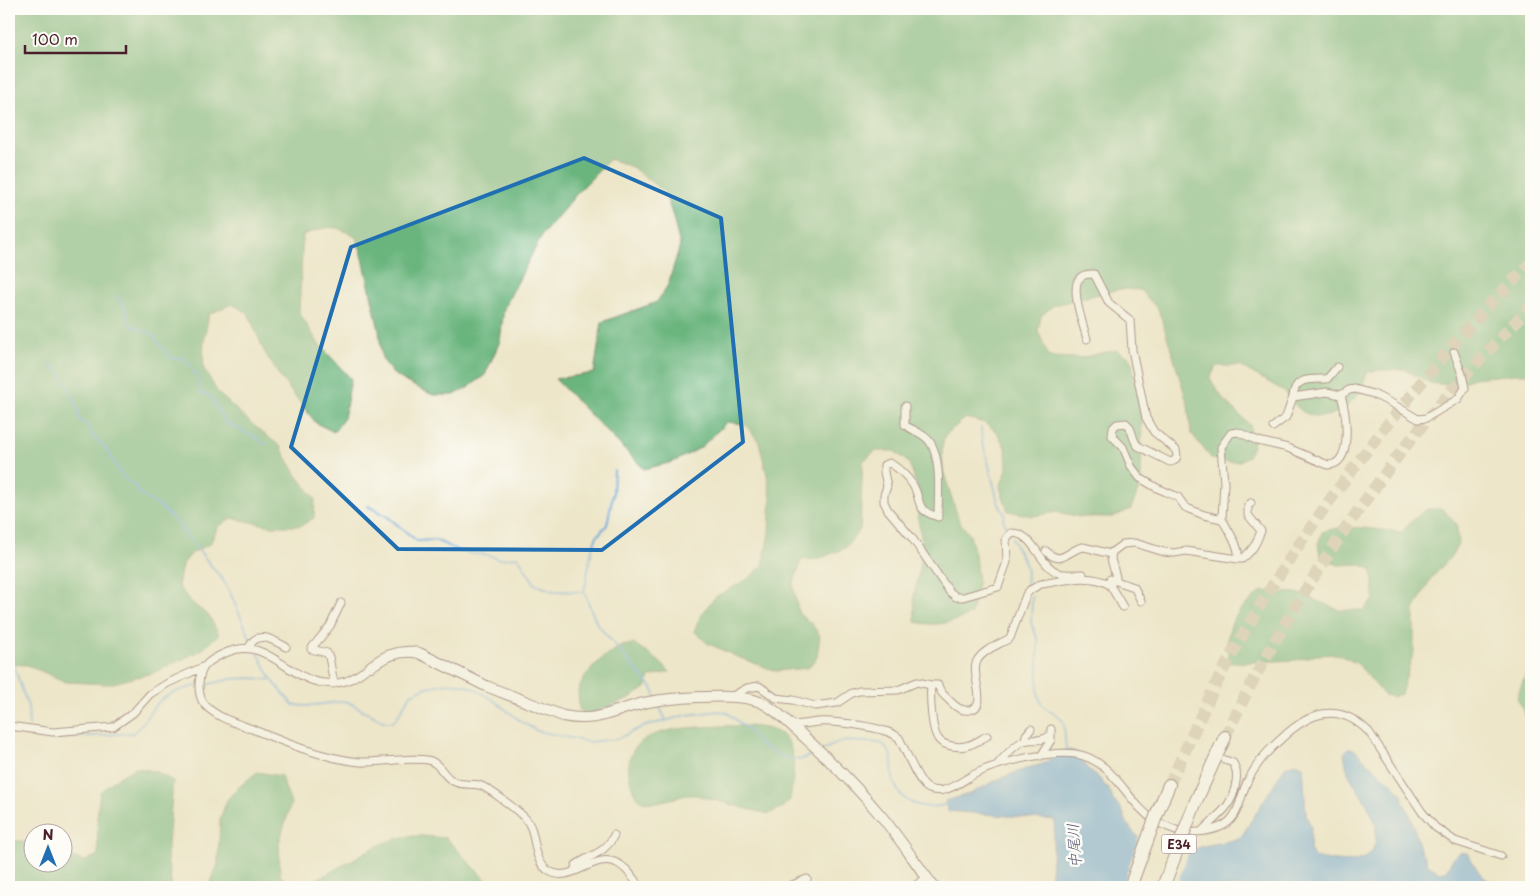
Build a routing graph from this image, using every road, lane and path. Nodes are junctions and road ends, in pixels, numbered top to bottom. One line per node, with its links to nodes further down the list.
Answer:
1 (1087, 339): 9 (street)
2 (1454, 352): 4 (street)
3 (1337, 367): 5 (street)
4 (1341, 396): 5 (street); 9 (street)
5 (1292, 397): 7 (street)
6 (906, 406): 13 (street)
7 (1273, 427)
8 (1251, 503): 12 (street)
9 (1222, 519): 12 (street)
10 (1046, 551): 11 (street)
11 (1111, 554): 12 (street); 13 (street)
12 (1238, 559)
13 (1112, 583): 14 (street); 16 (street); 22 (street)
14 (1141, 602)
15 (340, 603): 21 (street)
16 (1123, 607)
17 (251, 645): 18 (street); 19 (street); 21 (street)
18 (286, 648)
19 (205, 666): 25 (street); 37 (street)
20 (371, 666): 21 (street); 23 (street)
21 (334, 684)
22 (931, 685): 23 (street); 27 (street)
23 (731, 697): 24 (street)
24 (791, 725): 32 (street); 39 (street)
25 (9, 726)
26 (1031, 729): 29 (street)
27 (987, 736)
28 (1225, 737): 44 (highway, E34, bridge)
29 (1025, 740): 30 (street); 32 (street)
30 (1041, 756): 32 (street); 34 (street)
31 (1225, 760): 34 (street)
32 (997, 765)
33 (1169, 785): 43 (highway, E34, bridge)
34 (1202, 831): 36 (street)
35 (614, 835): 37 (street)
36 (1501, 856)
37 (574, 871): 40 (street)
38 (807, 879): 41 (street)
39 (931, 883): 42 (street)
40 (640, 887)
41 (788, 887)
42 (916, 887)
43 (1130, 887)
44 (1163, 887)

